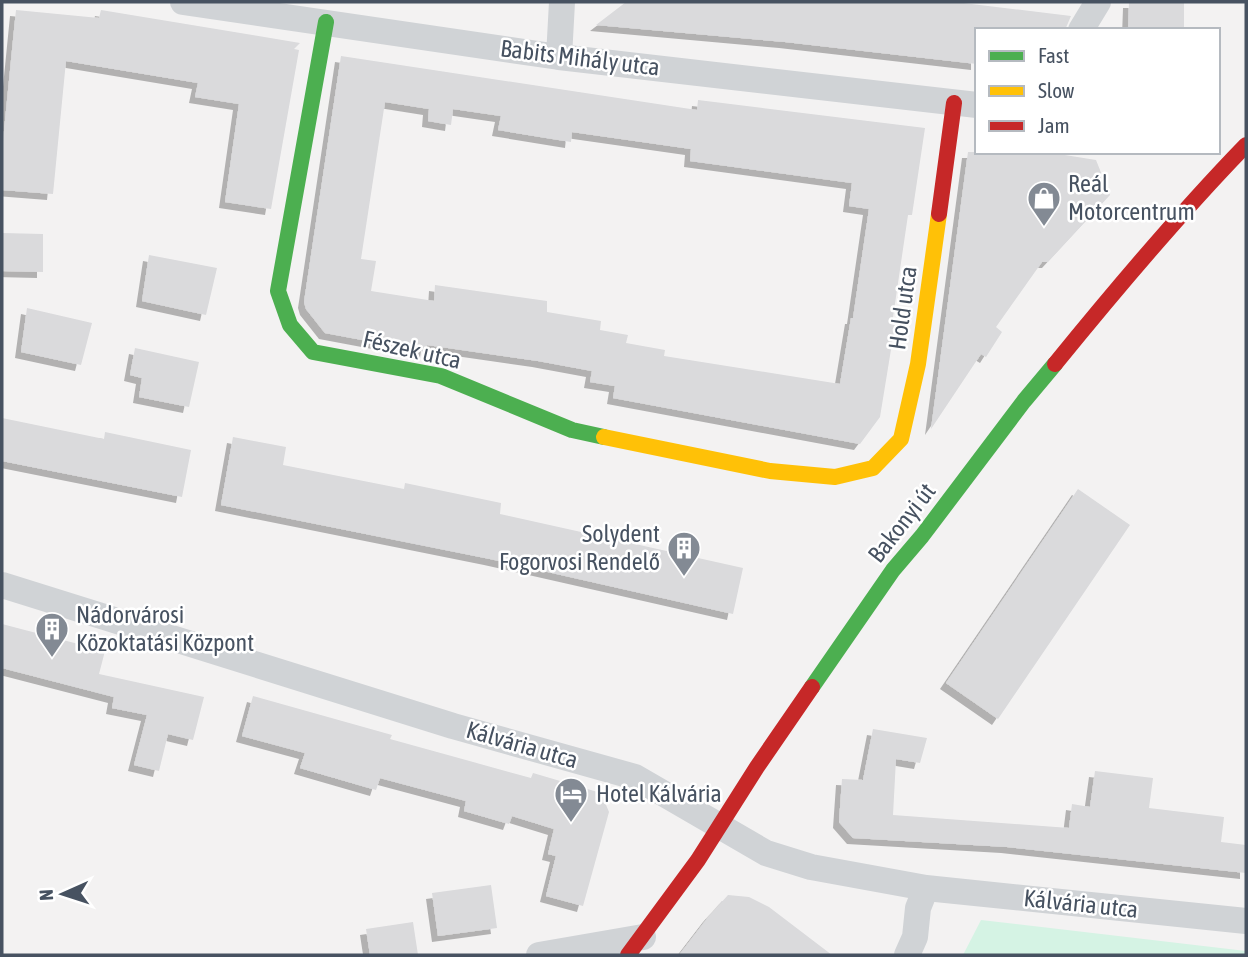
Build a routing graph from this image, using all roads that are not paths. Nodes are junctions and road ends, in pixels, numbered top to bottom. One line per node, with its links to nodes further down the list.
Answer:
1 (183, 2): 4 (street, Babits Mihály utca)
2 (562, 2): 6 (street)
3 (1092, 3): 5 (street)
4 (326, 22): 6 (street, Babits Mihály utca); 9 (street, Fészek utca)
5 (1082, 28)
6 (559, 57): 7 (street, Babits Mihály utca)
7 (965, 104): 9 (street, Hold utca)
8 (1246, 145): 11 (street, Bakonyi út)
9 (835, 477)
10 (2, 585): 11 (street, Kálvária utca)
11 (720, 827): 12 (street, Kálvária utca); 14 (street, Bakonyi út)
12 (926, 888): 13 (street, Kálvária utca); 16 (street)
13 (1246, 921)
14 (636, 946): 15 (street)
15 (539, 955)
16 (907, 955)

